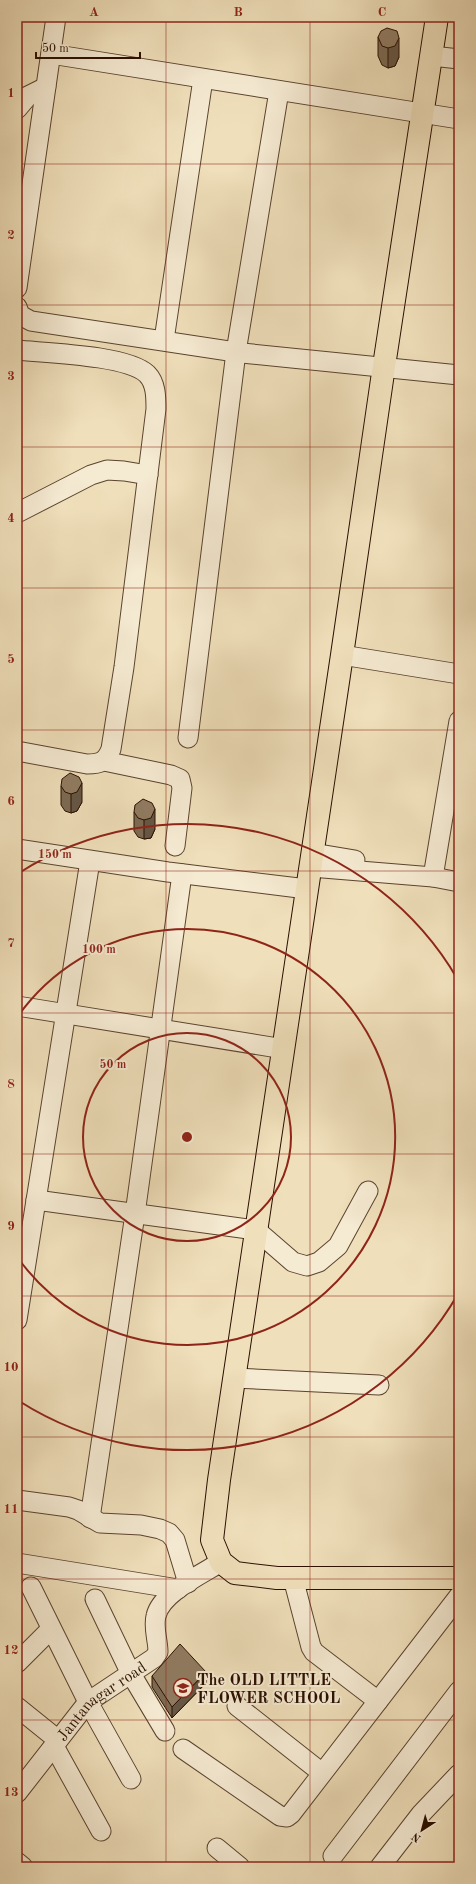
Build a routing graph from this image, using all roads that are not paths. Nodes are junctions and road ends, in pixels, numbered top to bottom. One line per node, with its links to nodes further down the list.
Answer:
1 (56, 17): 3 (street)
2 (437, 17): 4 (main road)
3 (51, 54): 6 (street); 7 (street)
4 (432, 56): 5 (street); 10 (main road)
5 (459, 60)
6 (203, 79): 8 (street); 14 (street)
7 (46, 87): 9 (street); 12 (street)
8 (279, 91): 10 (street); 16 (street)
9 (17, 109)
10 (423, 114): 11 (street); 17 (main road)
11 (459, 119)
12 (17, 288)
13 (17, 307): 14 (street)
14 (164, 340): 16 (street)
15 (17, 350): 19 (street)
16 (236, 352): 17 (street); 24 (street)
17 (384, 366): 18 (street); 21 (main road)
18 (459, 375)
19 (148, 475): 20 (street); 26 (street)
20 (17, 513)
21 (342, 655): 22 (street); 29 (main road)
22 (459, 674)
23 (459, 721): 32 (street)
24 (188, 738)
25 (17, 751): 26 (street)
26 (104, 761): 27 (street)
27 (175, 846)
28 (17, 849): 30 (street)
29 (312, 860): 32 (street); 35 (main road)
30 (90, 861): 31 (street); 37 (street)
31 (182, 874): 35 (street); 38 (street)
32 (434, 875): 33 (street); 34 (street)
33 (459, 876)
34 (459, 882)
35 (307, 889): 39 (main road)
36 (17, 1006): 37 (street)
37 (66, 1014): 38 (street); 41 (street)
38 (160, 1028): 39 (street); 42 (street)
39 (284, 1049): 43 (main road)
40 (368, 1192): 43 (street)
41 (36, 1200): 42 (street); 44 (street)
42 (135, 1214): 43 (street); 48 (street)
43 (256, 1230): 45 (main road)
44 (17, 1320)
45 (234, 1378): 46 (street); 49 (main road)
46 (379, 1385)
47 (17, 1500): 48 (street)
48 (90, 1518): 54 (street)
49 (220, 1562): 51 (main road); 54 (street, Jantanagar road)
50 (17, 1563): 54 (street)
51 (293, 1578): 52 (main road); 61 (street)
52 (459, 1578)
53 (31, 1586): 57 (street)
54 (183, 1586): 59 (street, Jantanagar road)
55 (459, 1596): 61 (street)
56 (95, 1599): 59 (street)
57 (51, 1629): 58 (street); 62 (street)
58 (17, 1663)
59 (131, 1674): 62 (street, Jantanagar road); 65 (street)
60 (459, 1691): 74 (street)
61 (378, 1701): 68 (street)
62 (88, 1702): 66 (street, Jantanagar road); 70 (street)
63 (237, 1706): 68 (street)
64 (17, 1707): 66 (street)
65 (165, 1731)
66 (56, 1743): 71 (street, Jantanagar road); 72 (street)
67 (183, 1749): 68 (street)
68 (322, 1773)
69 (459, 1774): 78 (street)
70 (131, 1780)
71 (17, 1793)
72 (101, 1831)
73 (217, 1848): 77 (street)
74 (333, 1856)
75 (17, 1862): 76 (street)
76 (24, 1867)
77 (240, 1867)
78 (380, 1867)

